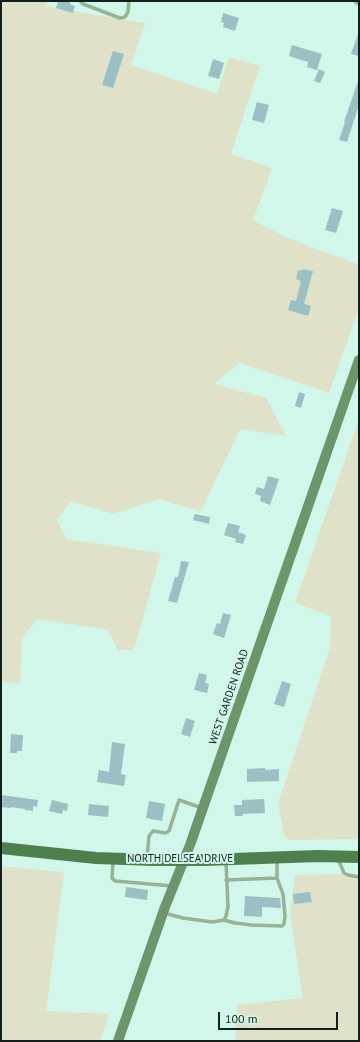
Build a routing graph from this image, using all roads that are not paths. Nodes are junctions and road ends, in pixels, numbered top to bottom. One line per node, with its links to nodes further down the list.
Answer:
1 (80, 1): 2 (lane)
2 (129, 1)
3 (359, 360): 4 (main road, WEST GARDEN ROAD)
4 (203, 808): 10 (lane); 11 (main road, WEST GARDEN ROAD)
5 (1, 848): 8 (main road, NORTH DELSEA DRIVE)
6 (337, 856): 7 (main road, NORTH DELSEA DRIVE); 9 (main road, NORTH DELSEA DRIVE); 13 (lane)
7 (359, 857)
8 (113, 858): 10 (main road, NORTH DELSEA DRIVE); 16 (lane)
9 (277, 858): 12 (main road, NORTH DELSEA DRIVE); 14 (lane)
10 (147, 859): 11 (main road, NORTH DELSEA DRIVE)
11 (184, 860): 12 (main road, NORTH DELSEA DRIVE); 16 (main road, WEST GARDEN ROAD)
12 (225, 860): 15 (lane)
13 (359, 877)
14 (277, 878): 15 (lane); 18 (lane)
15 (226, 880): 18 (lane)
16 (173, 886): 17 (main road, WEST GARDEN ROAD)
17 (163, 912): 18 (lane); 19 (main road, WEST GARDEN ROAD)
18 (224, 920)
19 (118, 1041)

